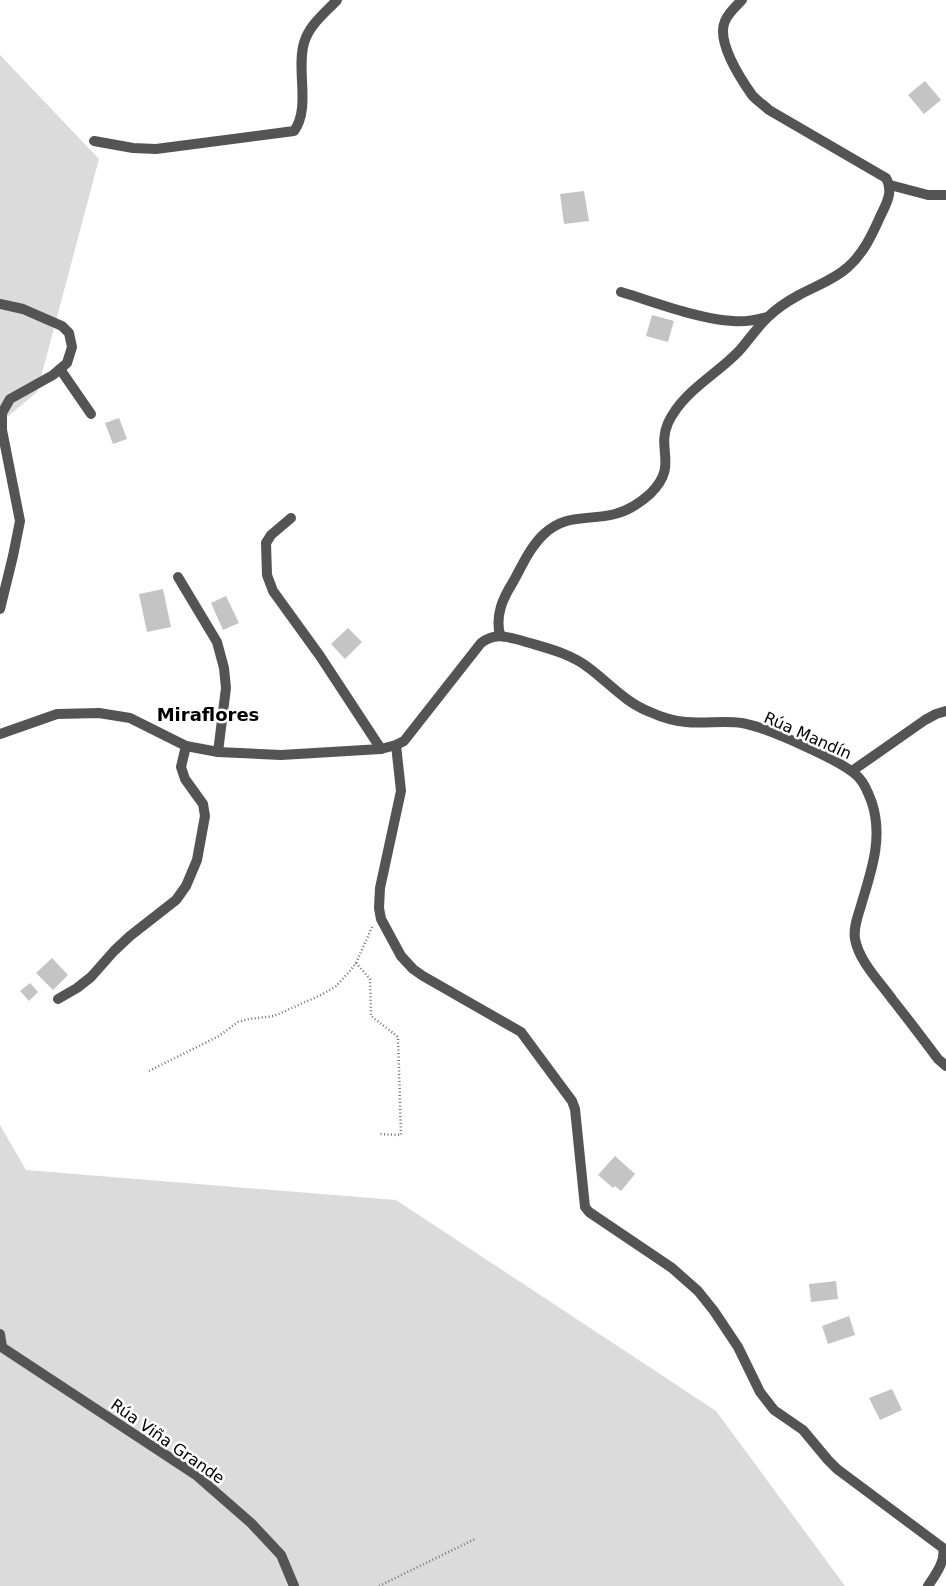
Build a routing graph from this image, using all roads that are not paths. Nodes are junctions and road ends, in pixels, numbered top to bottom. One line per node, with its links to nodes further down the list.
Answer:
1 (337, 0): 3 (street)
2 (742, 0): 4 (street)
3 (94, 141)
4 (890, 185): 5 (street); 8 (street)
5 (946, 195)
6 (621, 292): 8 (street)
7 (0, 304): 9 (street)
8 (767, 318): 14 (street)
9 (60, 368): 10 (street); 13 (street)
10 (91, 414)
11 (291, 518): 19 (street)
12 (178, 577): 20 (street)
13 (0, 609)
14 (500, 635): 17 (street); 21 (street, Rúa Mandín)
15 (946, 711): 21 (street)
16 (0, 734): 18 (street)
17 (396, 745): 19 (street); 27 (street)
18 (186, 746): 20 (street); 22 (street)
19 (382, 749): 20 (street)
20 (218, 752)
21 (852, 771): 23 (street, Rúa Mandín)
22 (58, 999)
23 (946, 1066)
24 (0, 1334): 25 (street)
25 (1, 1346): 26 (street, Rúa Viña Grande)
26 (294, 1586)
27 (928, 1586)

